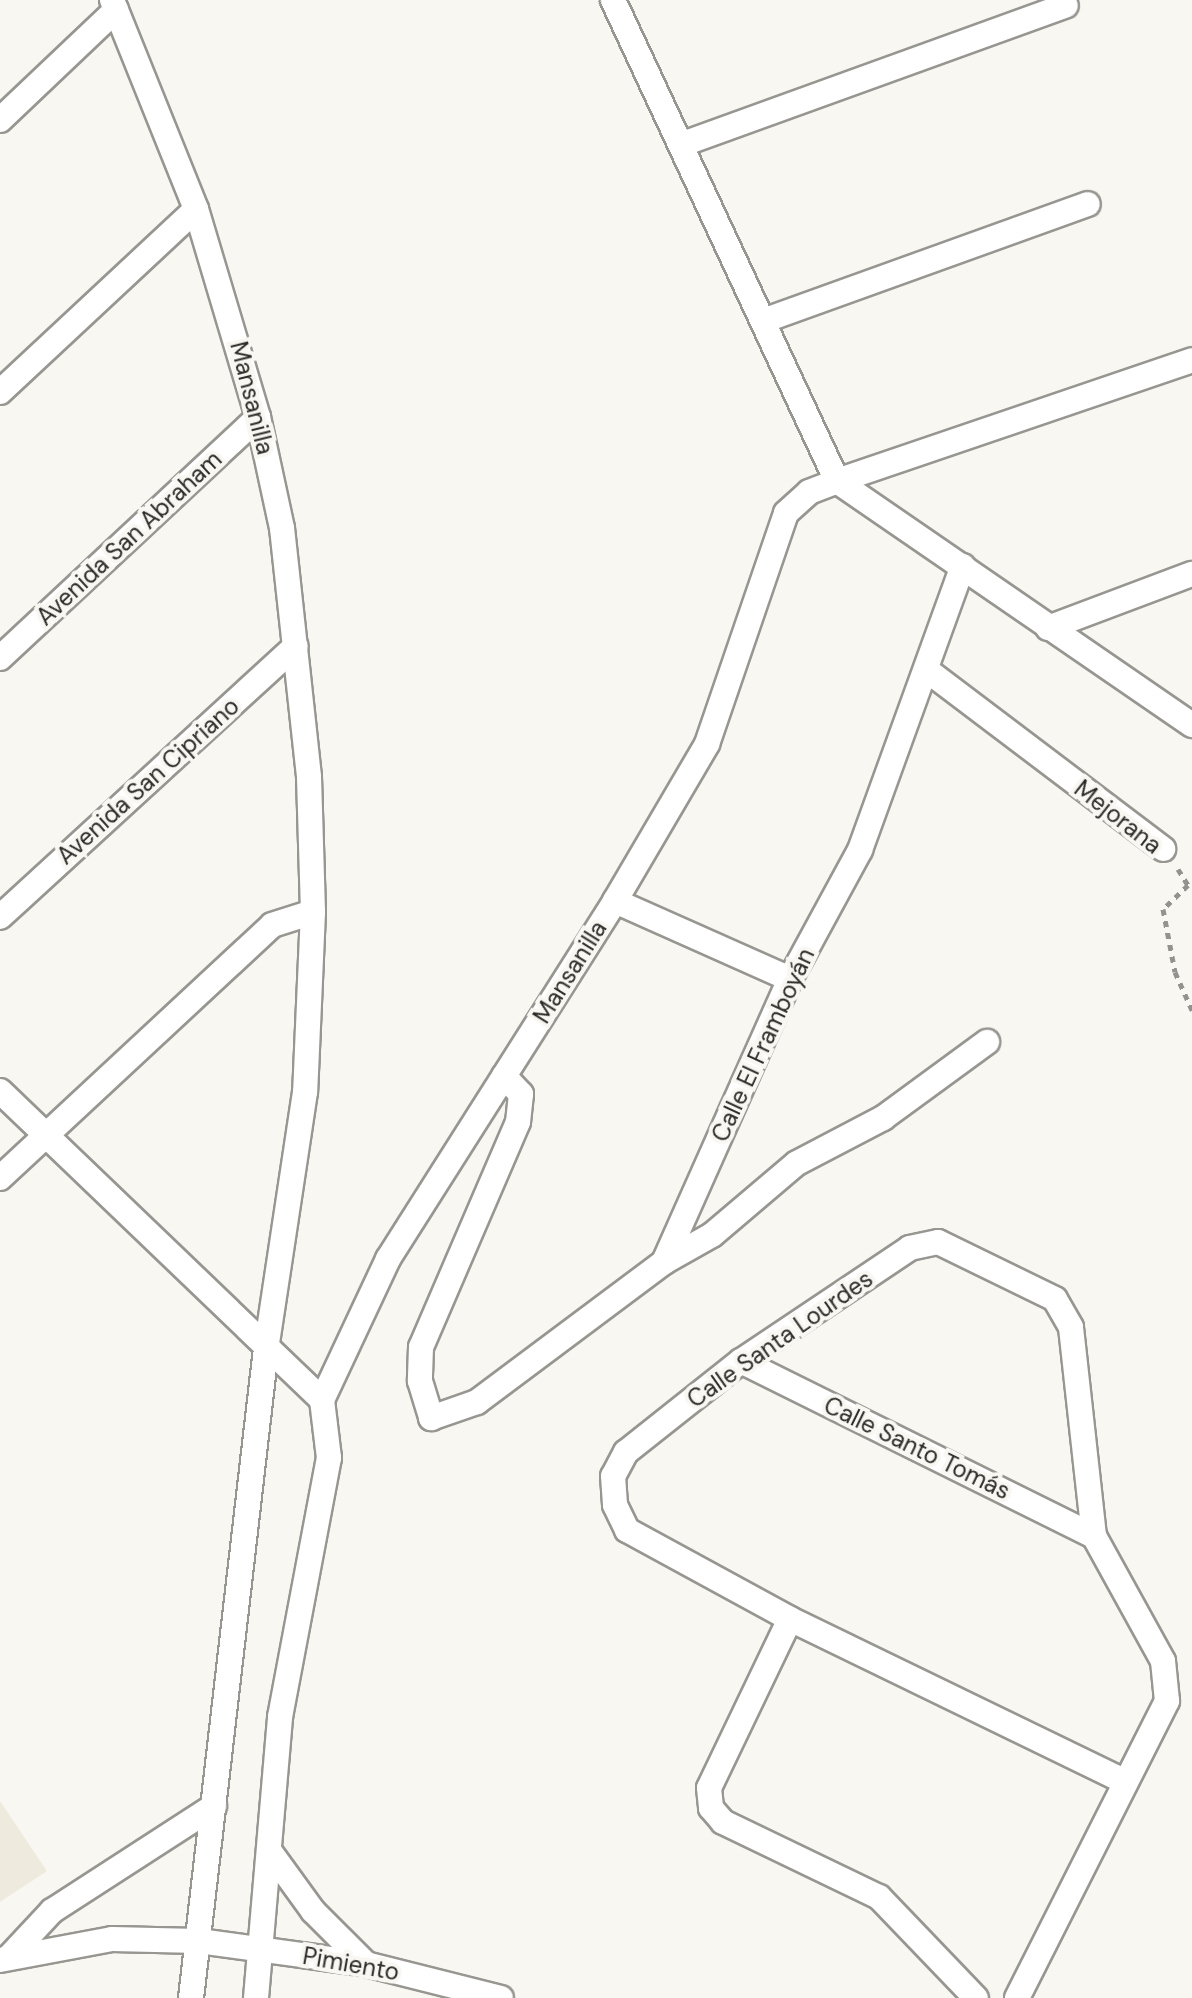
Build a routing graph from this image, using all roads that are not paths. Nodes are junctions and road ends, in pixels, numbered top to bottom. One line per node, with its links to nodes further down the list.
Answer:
1 (613, 0): 5 (street)
2 (114, 5): 4 (street); 7 (street, Mansanilla)
3 (1066, 5): 5 (street)
4 (0, 120)
5 (683, 144): 8 (street)
6 (1088, 204): 8 (street)
7 (196, 209): 10 (street); 11 (street, Mansanilla)
8 (763, 321): 12 (street)
9 (1192, 360): 12 (street, Mansanilla)
10 (0, 392)
11 (258, 417): 16 (street, Mansanilla); 17 (street, Avenida San Abraham)
12 (837, 481): 13 (street); 21 (street, Mansanilla)
13 (963, 566): 15 (street); 18 (street, Calle El Framboyán)
14 (1192, 574): 15 (street)
15 (1048, 628): 19 (street)
16 (296, 646): 22 (street, Mansanilla); 23 (street, Avenida San Cipriano)
17 (0, 658)
18 (928, 671): 20 (street, Mejorana); 24 (street, Calle El Framboyán)
19 (1192, 725)
20 (1163, 849)
21 (615, 901): 24 (street); 26 (street, Mansanilla)
22 (313, 912): 28 (street); 31 (street, Mansanilla)
23 (0, 917)
24 (790, 979): 30 (street, Calle El Framboyán)
25 (987, 1042): 30 (street)
26 (504, 1076): 30 (street, Calle El Framboyán); 33 (street, Mansanilla)
27 (0, 1091): 28 (street)
28 (44, 1138): 29 (street); 31 (street)
29 (0, 1178)
30 (664, 1262)
31 (266, 1349): 33 (street); 37 (street, Mansanilla)
32 (741, 1361): 34 (street, Calle Santo Tomás); 34 (street, Calle Santa Lourdes); 35 (street, Calle Santa Lourdes)
33 (322, 1400): 38 (street)
34 (1094, 1536): 36 (street, Calle Santa Lourdes)
35 (790, 1619): 36 (street, Calle Santa Lourdes); 46 (street)
36 (1126, 1782): 47 (street, Calle Santa Lourdes)
37 (214, 1806): 39 (street, Mansanilla); 41 (street)
38 (271, 1853): 40 (street); 42 (street)
39 (199, 1941): 40 (street, Pimiento); 41 (street, Pimiento); 43 (street, Mansanilla)
40 (262, 1950): 42 (street, Pimiento); 44 (street)
41 (5, 1958)
42 (366, 1964): 45 (street, Pimiento)
43 (191, 1998)
44 (256, 1998)
45 (501, 1998)
46 (976, 1998)
47 (1017, 1998)

